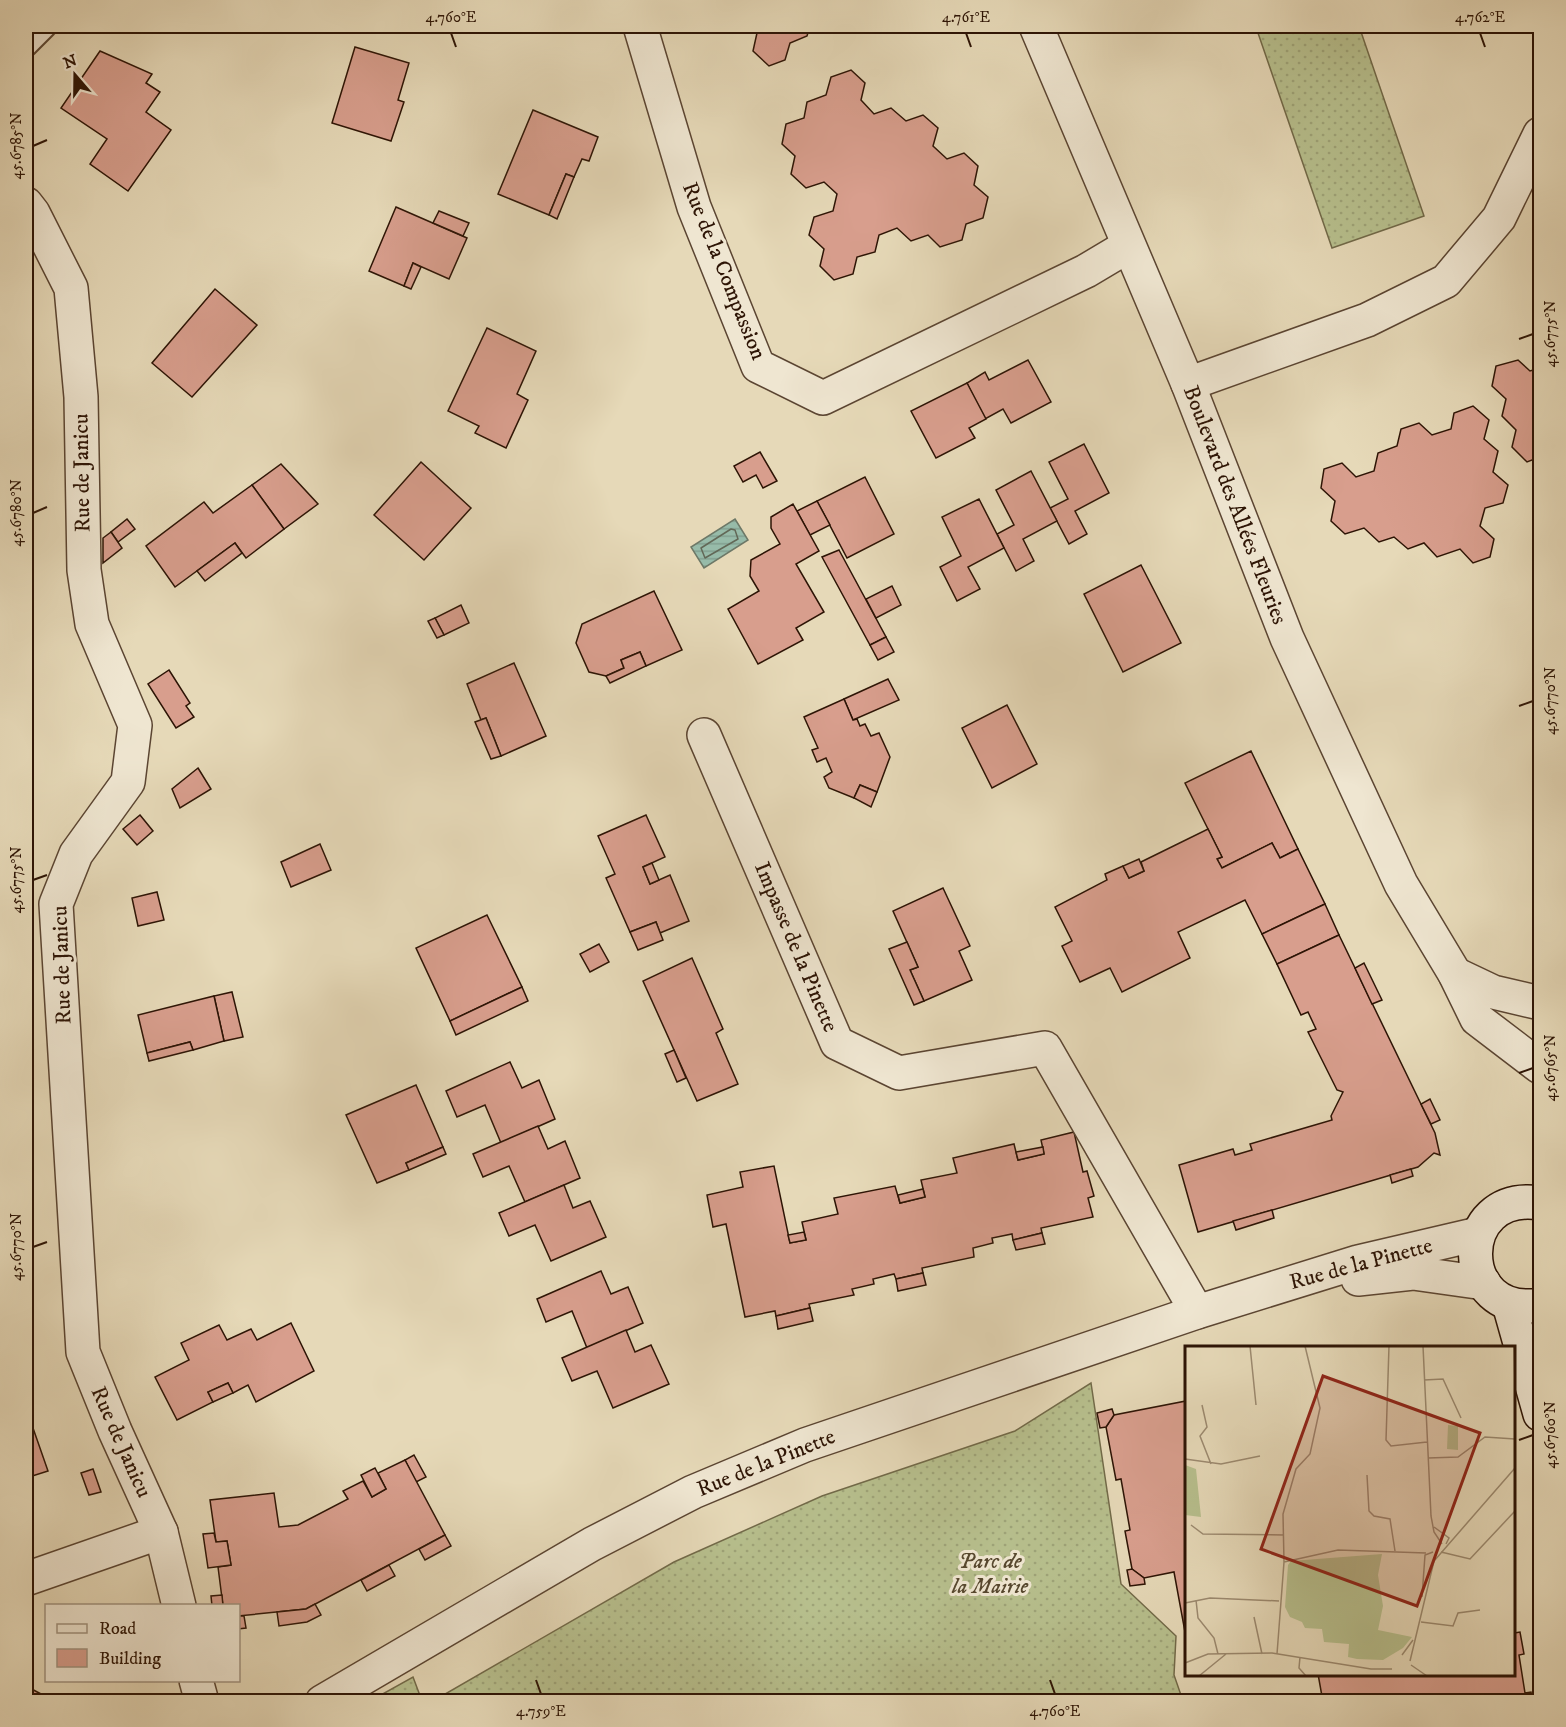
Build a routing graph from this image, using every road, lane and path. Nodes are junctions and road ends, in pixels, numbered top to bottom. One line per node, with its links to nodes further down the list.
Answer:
1 (45, 26): 4 (lane)
2 (640, 26): 7 (street, Rue de la Compassion)
3 (1036, 26): 7 (street, Boulevard des Allées Fleuries)
4 (26, 45)
5 (1540, 134): 8 (street)
6 (26, 204): 20 (street, Rue de Janicu)
7 (1128, 246): 8 (street, Boulevard des Allées Fleuries)
8 (1188, 384): 10 (street, Boulevard des Allées Fleuries)
9 (704, 735): 18 (street, Impasse de la Pinette)
10 (1455, 974): 11 (street); 12 (street, Boulevard des Allées Fleuries)
11 (1540, 1003)
12 (1540, 1067)
13 (1540, 1202): 14 (street)
14 (1478, 1234): 15 (street); 16 (street, Rue de la Pinette)
15 (1484, 1284): 16 (street, Rue de la Pinette); 17 (street)
16 (1244, 1298): 18 (street, Rue de la Pinette)
17 (1525, 1304): 19 (street)
18 (1197, 1312): 25 (street, Rue de la Pinette)
19 (1540, 1414)
20 (161, 1532): 21 (street); 22 (street, Rue de Janicu)
21 (26, 1579)
22 (178, 1604)
23 (197, 1682): 24 (street)
24 (202, 1701)
25 (322, 1701)

